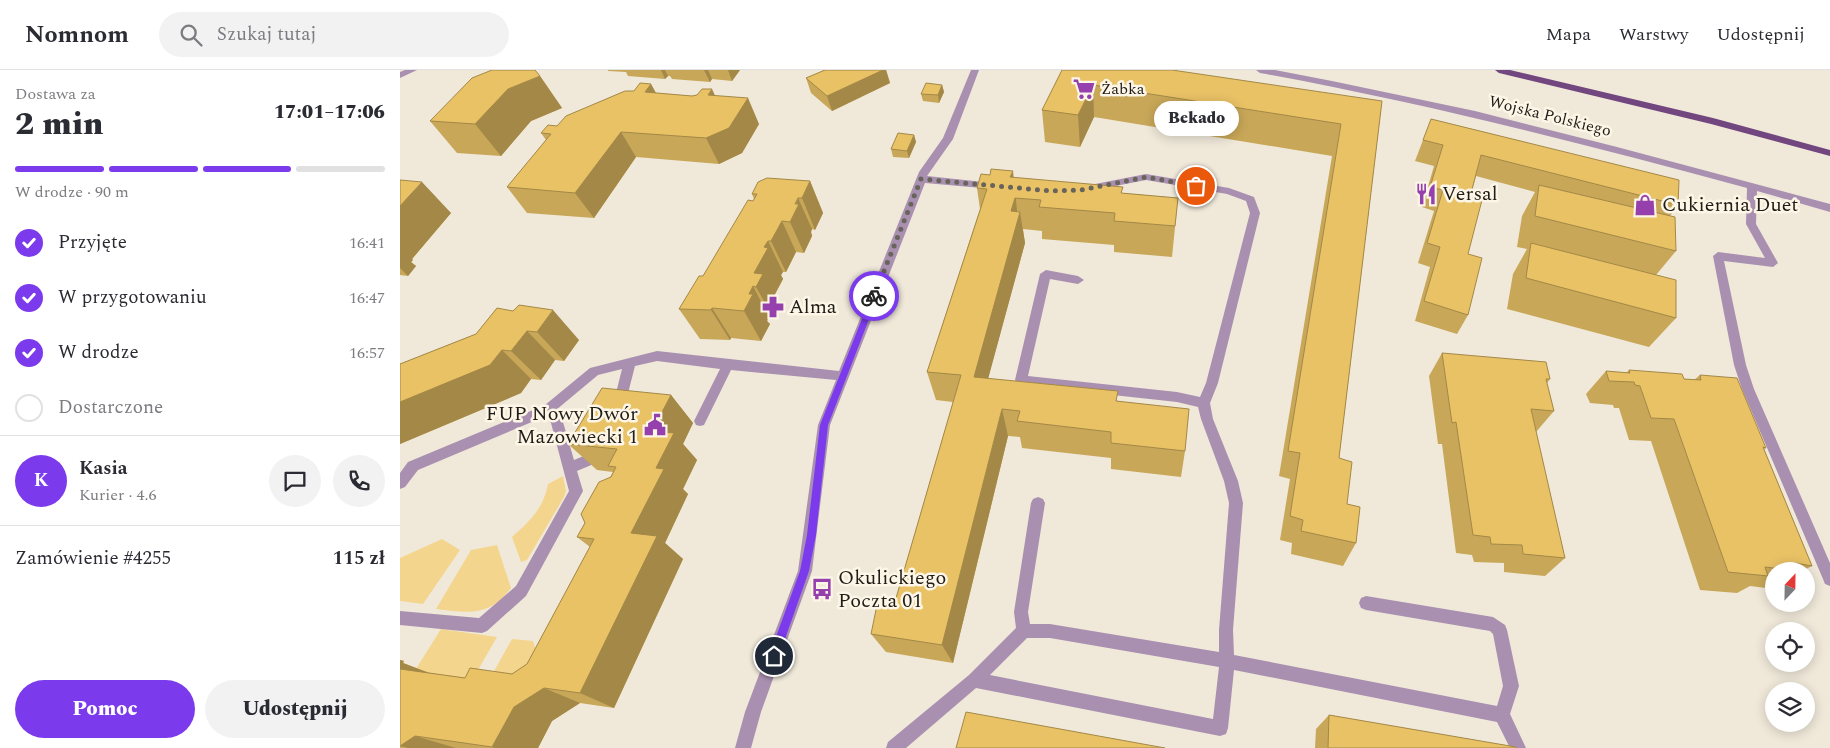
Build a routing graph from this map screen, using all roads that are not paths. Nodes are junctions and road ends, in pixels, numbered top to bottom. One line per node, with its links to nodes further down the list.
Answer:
1 (413, 70): 5 (street)
2 (975, 70): 7 (street)
3 (1260, 70): 9 (street, Wojska Polskiego)
4 (1499, 70): 6 (main road, Wojska Polskiego)
5 (400, 75)
6 (1830, 153)
7 (921, 179): 8 (street); 15 (street)
8 (1002, 186)
9 (1752, 186): 11 (street, Wojska Polskiego); 24 (street)
10 (1100, 196): 16 (street)
11 (1830, 208)
12 (1078, 280): 16 (street)
13 (630, 362): 14 (street); 17 (street); 18 (street)
14 (728, 366): 15 (street); 19 (street)
15 (843, 376): 31 (street)
16 (1204, 403): 28 (street)
17 (550, 409): 21 (street); 22 (street)
18 (613, 420)
19 (700, 421)
20 (604, 436): 21 (street)
21 (569, 468): 26 (street)
22 (400, 482)
23 (1038, 503): 27 (street)
24 (1830, 578)
25 (1366, 603): 30 (street)
26 (400, 618)
27 (1024, 631): 28 (street); 29 (street)
28 (1227, 661): 29 (street); 30 (street)
29 (974, 680): 32 (street)
30 (1502, 715): 33 (street)
31 (743, 748)
32 (894, 748)
33 (1518, 748)

